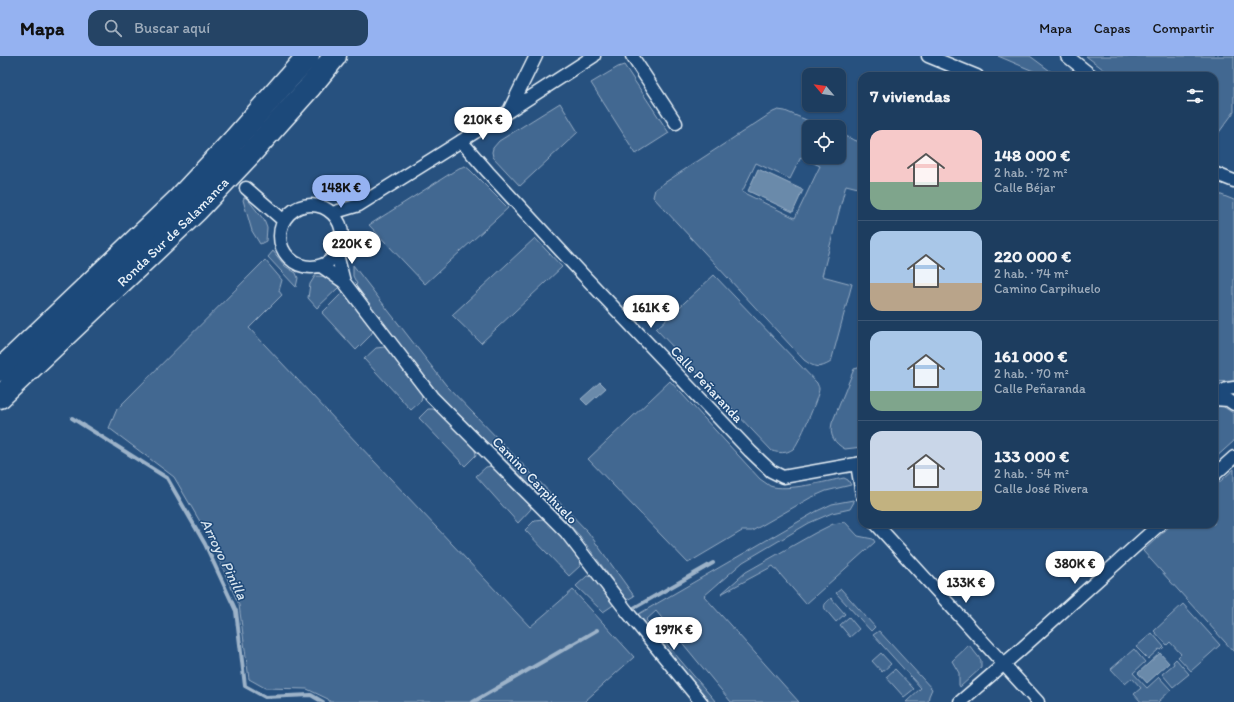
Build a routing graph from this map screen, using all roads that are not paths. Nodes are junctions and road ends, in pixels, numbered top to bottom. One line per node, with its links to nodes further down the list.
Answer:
1 (308, 56): 23 (highway, Ronda Sur de Salamanca)
2 (335, 56): 26 (highway, Ronda Sur de Salamanca)
3 (536, 56): 10 (street)
4 (594, 56): 10 (street)
5 (632, 56): 11 (street)
6 (928, 56): 8 (street)
7 (1067, 56): 9 (street)
8 (967, 72)
9 (1086, 72)
10 (509, 111): 12 (street)
11 (676, 124)
12 (461, 141): 16 (street); 30 (street, Calle Peñaranda)
13 (1218, 175): 14 (street)
14 (1234, 181)
15 (246, 188): 18 (street)
16 (359, 205): 17 (street); 19 (street)
17 (332, 213): 18 (street); 19 (street)
18 (284, 221): 21 (street)
19 (342, 228): 20 (street)
20 (337, 254): 21 (street); 22 (street, Camino Carpihuelo)
21 (321, 266): 22 (street, Camino Carpihuelo)
22 (344, 282): 35 (street, Camino Carpihuelo)
23 (0, 370)
24 (1234, 388): 25 (street)
25 (1218, 393)
26 (0, 398)
27 (1218, 399): 28 (street)
28 (1234, 404)
29 (1234, 457): 31 (street)
30 (858, 463)
31 (1218, 471)
32 (880, 528): 34 (street)
33 (1156, 528): 34 (street)
34 (1004, 664): 36 (street); 37 (street)
35 (701, 702)
36 (960, 702)
37 (1038, 702)

